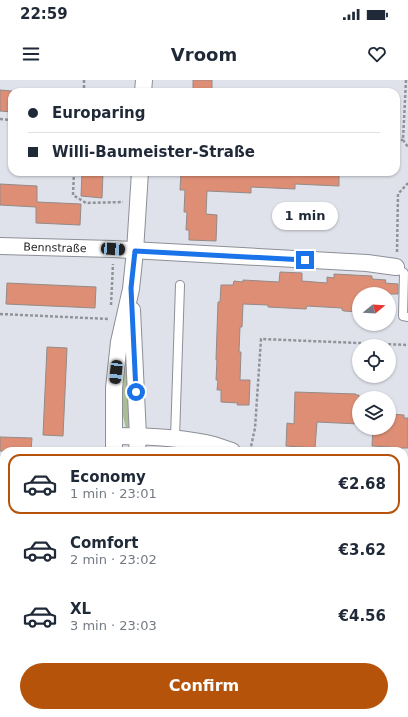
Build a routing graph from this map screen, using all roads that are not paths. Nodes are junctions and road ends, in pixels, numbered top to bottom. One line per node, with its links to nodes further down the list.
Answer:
1 (140, 176): 3 (street)
2 (0, 246): 3 (street, Bennstraße)
3 (135, 251): 4 (street, Bennstraße); 6 (street)
4 (396, 267): 7 (lane)
5 (180, 285): 8 (lane)
6 (131, 288): 9 (street); 10 (street)
7 (408, 316)
8 (175, 438): 10 (street); 11 (street)
9 (114, 443): 10 (street)
10 (137, 443)
11 (220, 447)

